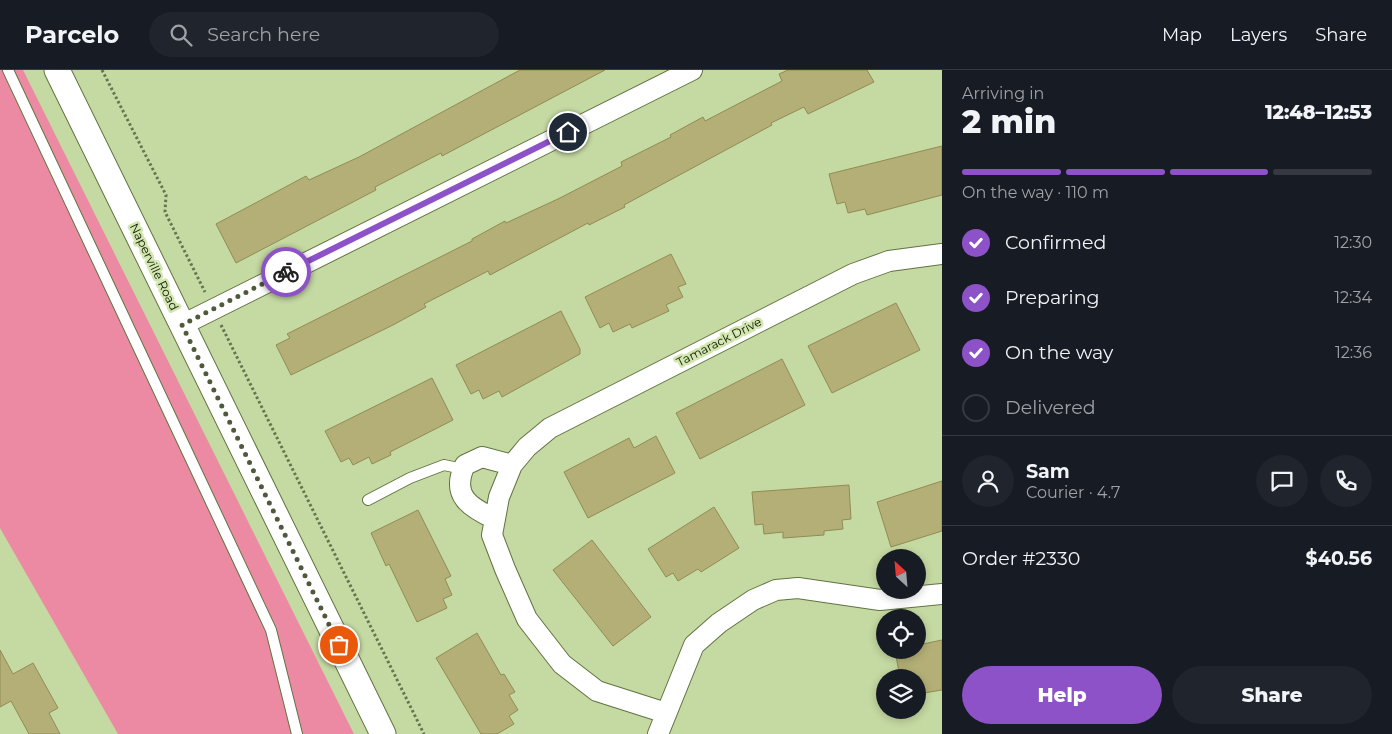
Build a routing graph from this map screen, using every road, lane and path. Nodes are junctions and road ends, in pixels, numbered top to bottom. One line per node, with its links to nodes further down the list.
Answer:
1 (8, 70): 15 (lane)
2 (57, 70): 7 (street, Naperville Road)
3 (102, 70): 6 (path)
4 (692, 70): 7 (street)
5 (942, 254): 9 (street, Tamarack Drive)
6 (207, 297)
7 (182, 325): 16 (street, Naperville Road)
8 (225, 333): 17 (path)
9 (512, 465): 10 (street); 12 (street, Tamarack Drive)
10 (463, 469): 11 (lane); 12 (street)
11 (368, 500)
12 (495, 519): 14 (street, Tamarack Drive)
13 (942, 594): 14 (street)
14 (666, 713): 18 (street)
15 (296, 734)
16 (383, 734)
17 (424, 734)
18 (658, 734)

